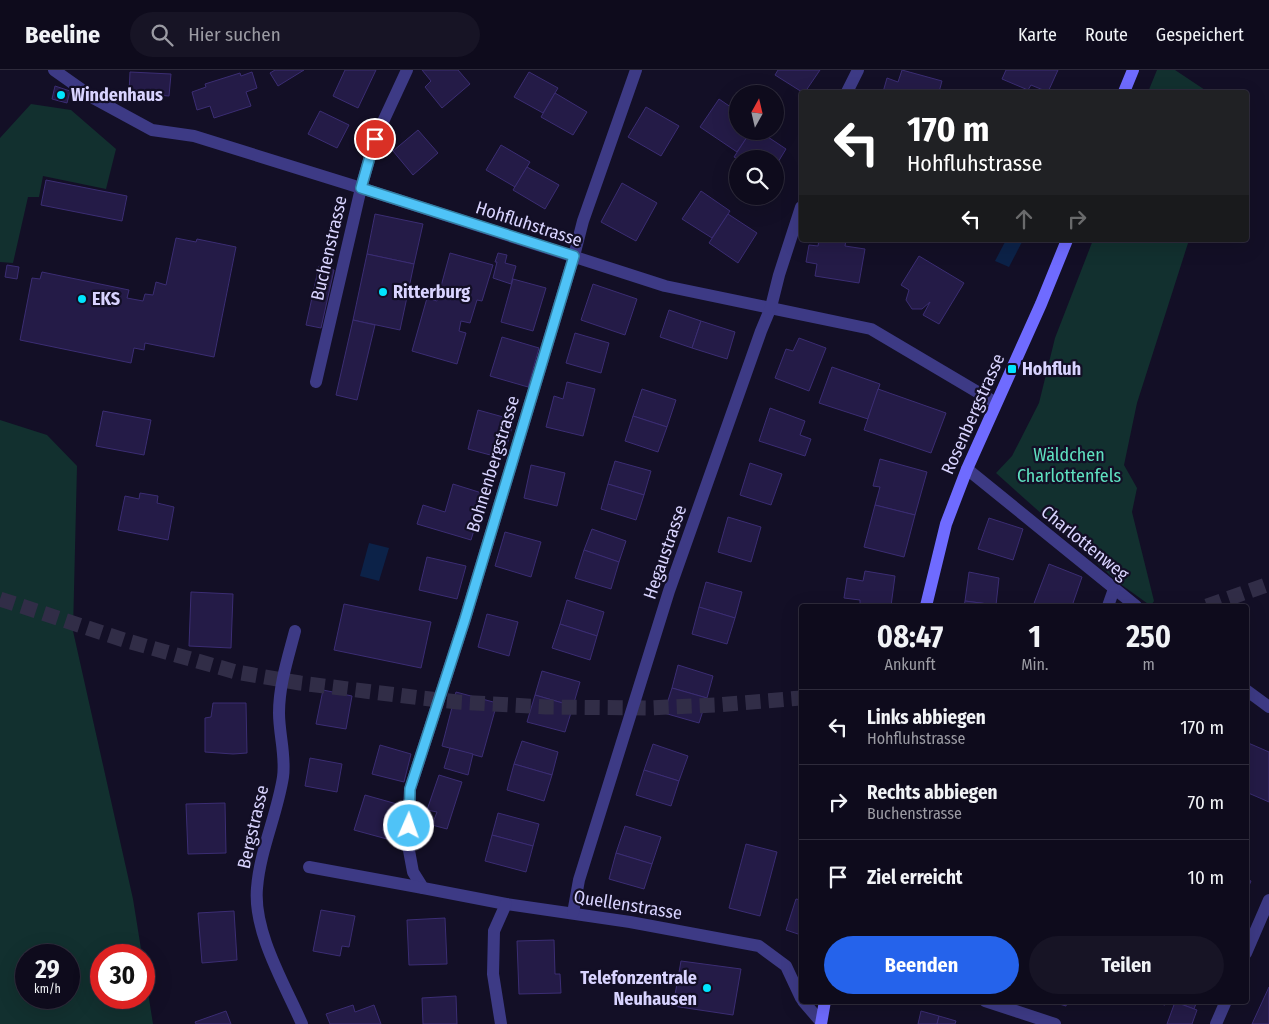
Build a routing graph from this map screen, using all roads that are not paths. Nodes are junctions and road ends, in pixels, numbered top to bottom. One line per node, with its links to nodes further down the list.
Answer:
1 (54, 70): 8 (street, Hohfluhstrasse)
2 (407, 70): 8 (street, Buchenstrasse)
3 (636, 70): 11 (street, Bohnenbergstrasse)
4 (858, 70): 6 (street)
5 (1133, 70): 7 (street)
6 (848, 90)
7 (1125, 90)
8 (361, 188): 11 (street, Hohfluhstrasse); 13 (street, Buchenstrasse)
9 (799, 213): 12 (street, Hegaustrasse)
10 (1066, 242): 14 (street, Rosenbergstrasse)
11 (574, 256): 12 (street, Hohfluhstrasse); 24 (street, Bohnenbergstrasse)
12 (771, 307): 14 (street, Hohfluhstrasse); 27 (street, Hegaustrasse)
13 (316, 382)
14 (996, 403): 15 (street, Rosenbergstrasse)
15 (967, 469): 16 (street, Charlottenweg); 17 (street, Rosenbergstrasse)
16 (1114, 589): 18 (street); 19 (street, Charlottenweg)
17 (926, 604)
18 (1109, 604)
19 (1133, 604)
20 (295, 631): 36 (street, Bergstrasse)
21 (1249, 692): 22 (street)
22 (1269, 707)
23 (309, 867): 24 (street, Quellenstrasse)
24 (423, 888): 26 (street, Quellenstrasse)
25 (1269, 900): 28 (street)
26 (506, 904): 27 (street, Quellenstrasse); 37 (street)
27 (573, 913): 29 (street, Quellenstrasse)
28 (1249, 946)
29 (799, 994)
30 (805, 1004): 35 (street, Quellenstrasse)
31 (824, 1004): 35 (street)
32 (990, 1004): 34 (street)
33 (1225, 1004): 39 (street)
34 (1014, 1018): 38 (street)
35 (821, 1023)
36 (302, 1024)
37 (502, 1024)
38 (1055, 1024)
39 (1216, 1024)

